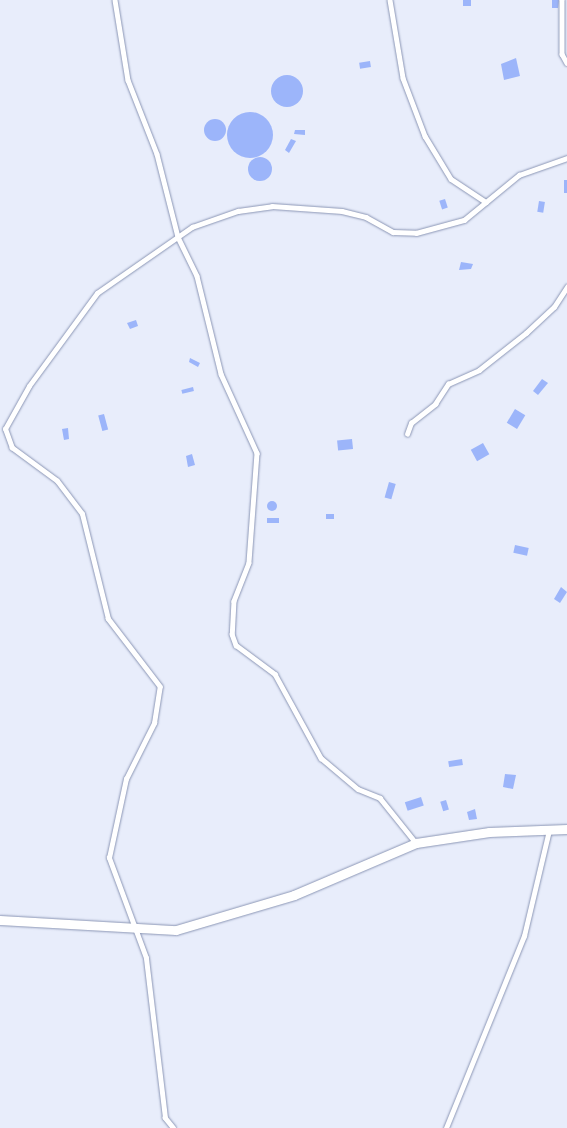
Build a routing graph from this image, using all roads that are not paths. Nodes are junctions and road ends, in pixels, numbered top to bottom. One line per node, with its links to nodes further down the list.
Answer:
1 (115, 0): 7 (lane)
2 (390, 0): 6 (lane)
3 (562, 0): 4 (lane)
4 (567, 63)
5 (567, 158): 6 (lane)
6 (486, 202): 7 (lane)
7 (178, 237): 12 (lane); 14 (lane)
8 (567, 287): 9 (lane)
9 (407, 434)
10 (549, 829): 11 (street); 12 (street); 16 (lane)
11 (567, 829)
12 (416, 843): 14 (street)
13 (0, 920): 14 (street)
14 (139, 928): 15 (lane)
15 (173, 1128)
16 (446, 1128)

